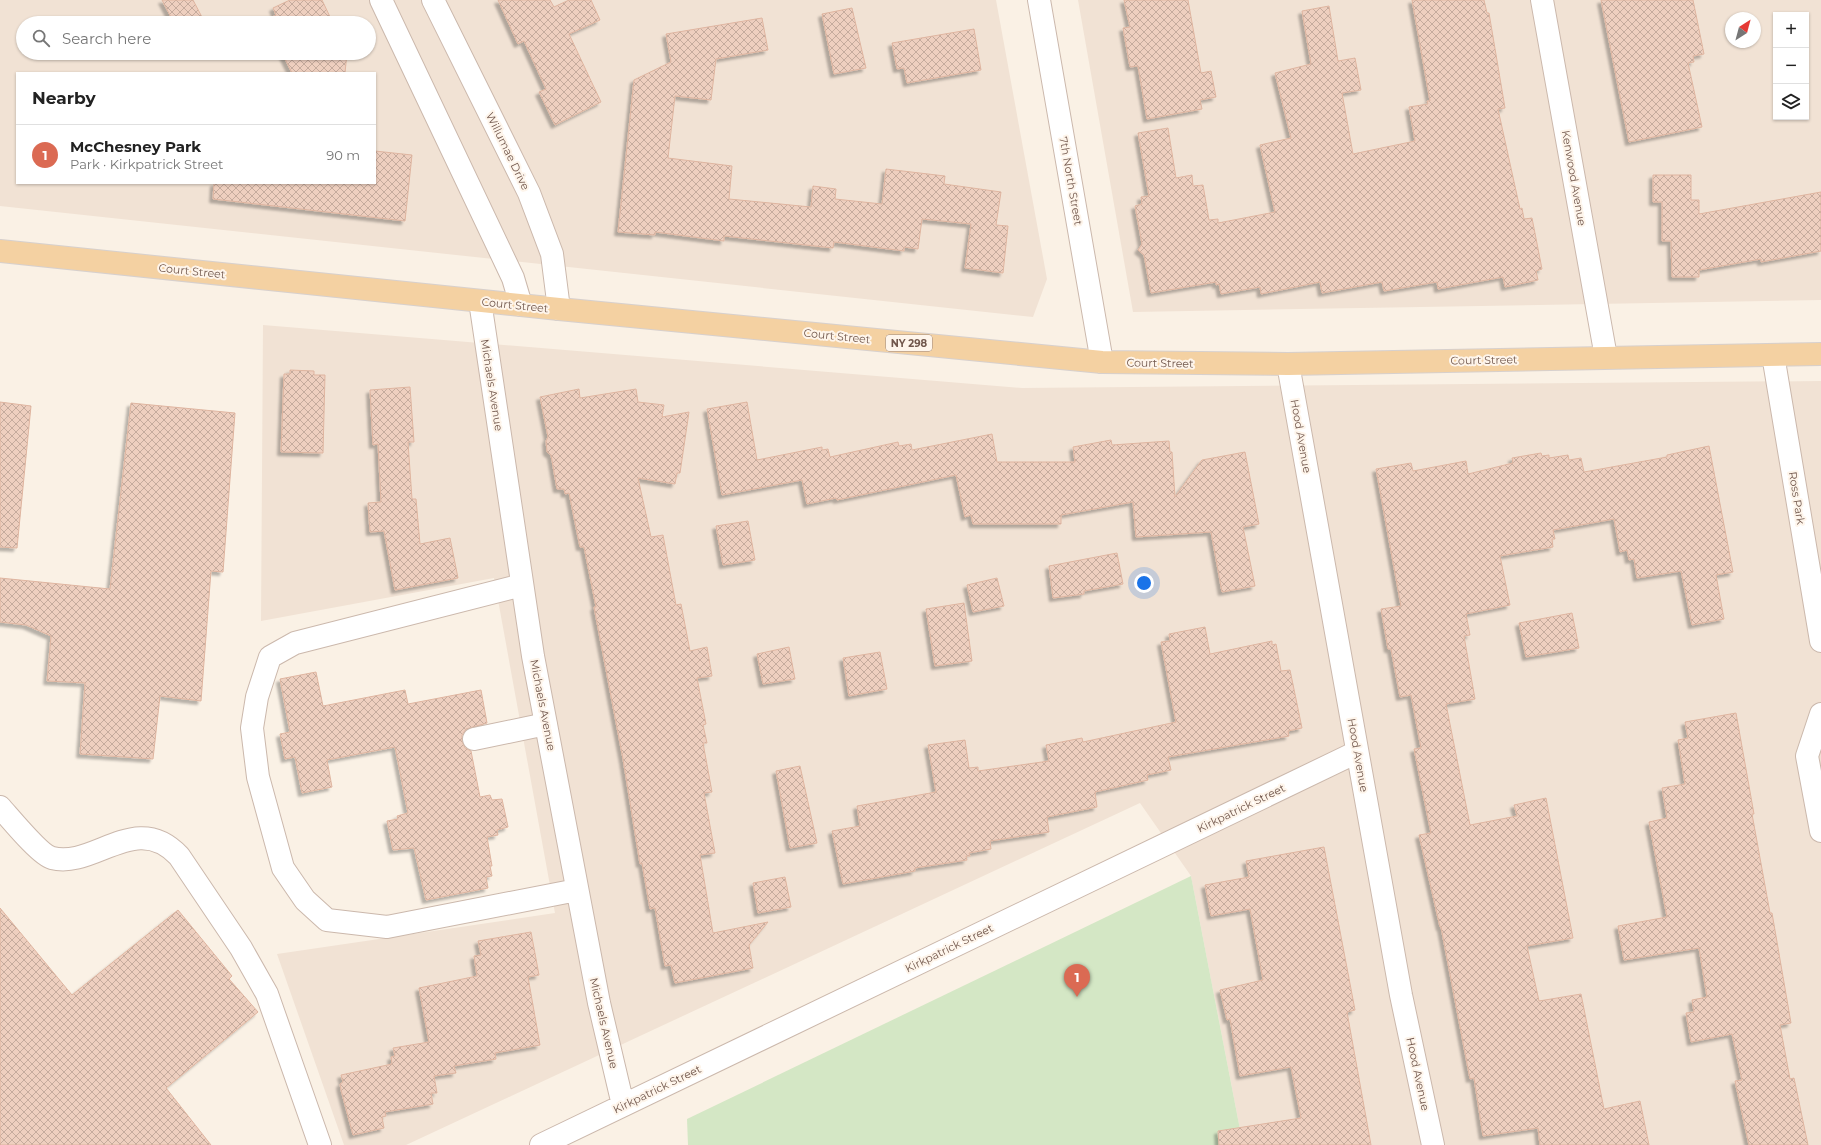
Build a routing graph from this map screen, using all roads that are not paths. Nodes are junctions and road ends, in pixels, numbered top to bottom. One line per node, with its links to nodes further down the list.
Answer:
1 (381, 0): 7 (street)
2 (434, 0): 8 (street, Willumae Drive)
3 (1039, 0): 12 (street, 7th North Street)
4 (1542, 0): 11 (street, Kenwood Avenue)
5 (0, 251): 6 (main road, Court Street / NY 298)
6 (480, 301): 7 (main road, Court Street / NY 298); 14 (street, Michaels Avenue)
7 (521, 305): 8 (main road, Court Street / NY 298)
8 (559, 309): 12 (main road, Court Street / NY 298)
9 (1821, 354): 10 (main road, Court Street / NY 298)
10 (1773, 355): 11 (main road, Court Street / NY 298); 15 (street, Ross Park)
11 (1606, 357): 13 (main road, Court Street / NY 298)
12 (1102, 362): 13 (main road, Court Street / NY 298)
13 (1288, 364): 19 (street, Hood Avenue)
14 (522, 584): 17 (street, Michaels Avenue); 22 (street)
15 (1821, 641)
16 (1821, 714): 21 (street)
17 (546, 724): 18 (street); 22 (street, Michaels Avenue)
18 (474, 739)
19 (1357, 752): 23 (street, Kirkpatrick Street); 26 (street, Hood Avenue)
20 (0, 807): 24 (street)
21 (1821, 831)
22 (578, 890): 23 (street, Michaels Avenue)
23 (623, 1105): 25 (street, Kirkpatrick Street)
24 (320, 1145)
25 (541, 1145)
26 (1433, 1145)

